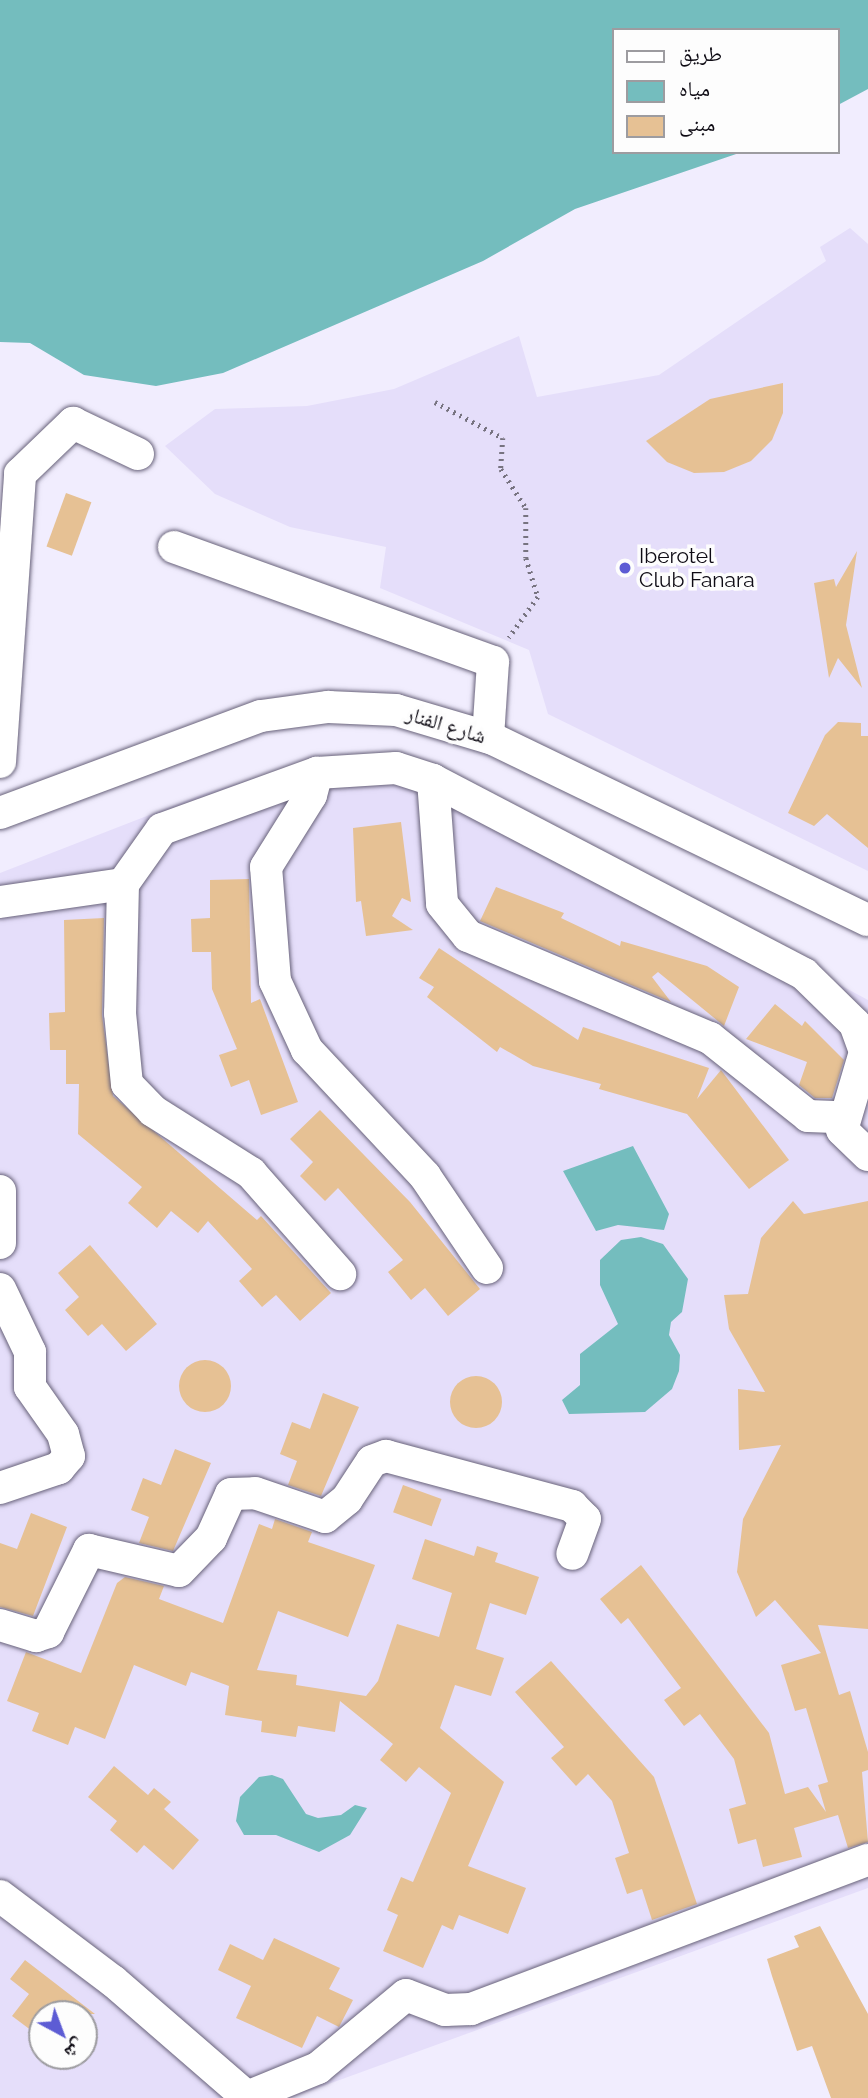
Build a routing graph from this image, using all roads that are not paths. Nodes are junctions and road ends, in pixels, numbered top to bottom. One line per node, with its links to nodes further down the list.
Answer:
1 (138, 454): 4 (street)
2 (174, 547): 3 (street)
3 (488, 737): 7 (street, شارع الفنار); 10 (street, شارع الفنار)
4 (0, 762)
5 (317, 773): 6 (street); 8 (street); 15 (street)
6 (433, 780): 11 (street); 11 (street)
7 (0, 813)
8 (123, 884): 9 (street); 16 (street)
9 (0, 902)
10 (868, 920)
11 (841, 1117): 12 (street)
12 (868, 1155)
13 (0, 1191): 14 (street)
14 (0, 1243)
15 (487, 1268)
16 (340, 1274)
17 (0, 1289): 18 (street)
18 (0, 1488)
19 (572, 1554): 20 (street)
20 (0, 1625)
21 (868, 1860): 23 (street)
22 (0, 1896): 23 (street)
23 (247, 2098)

